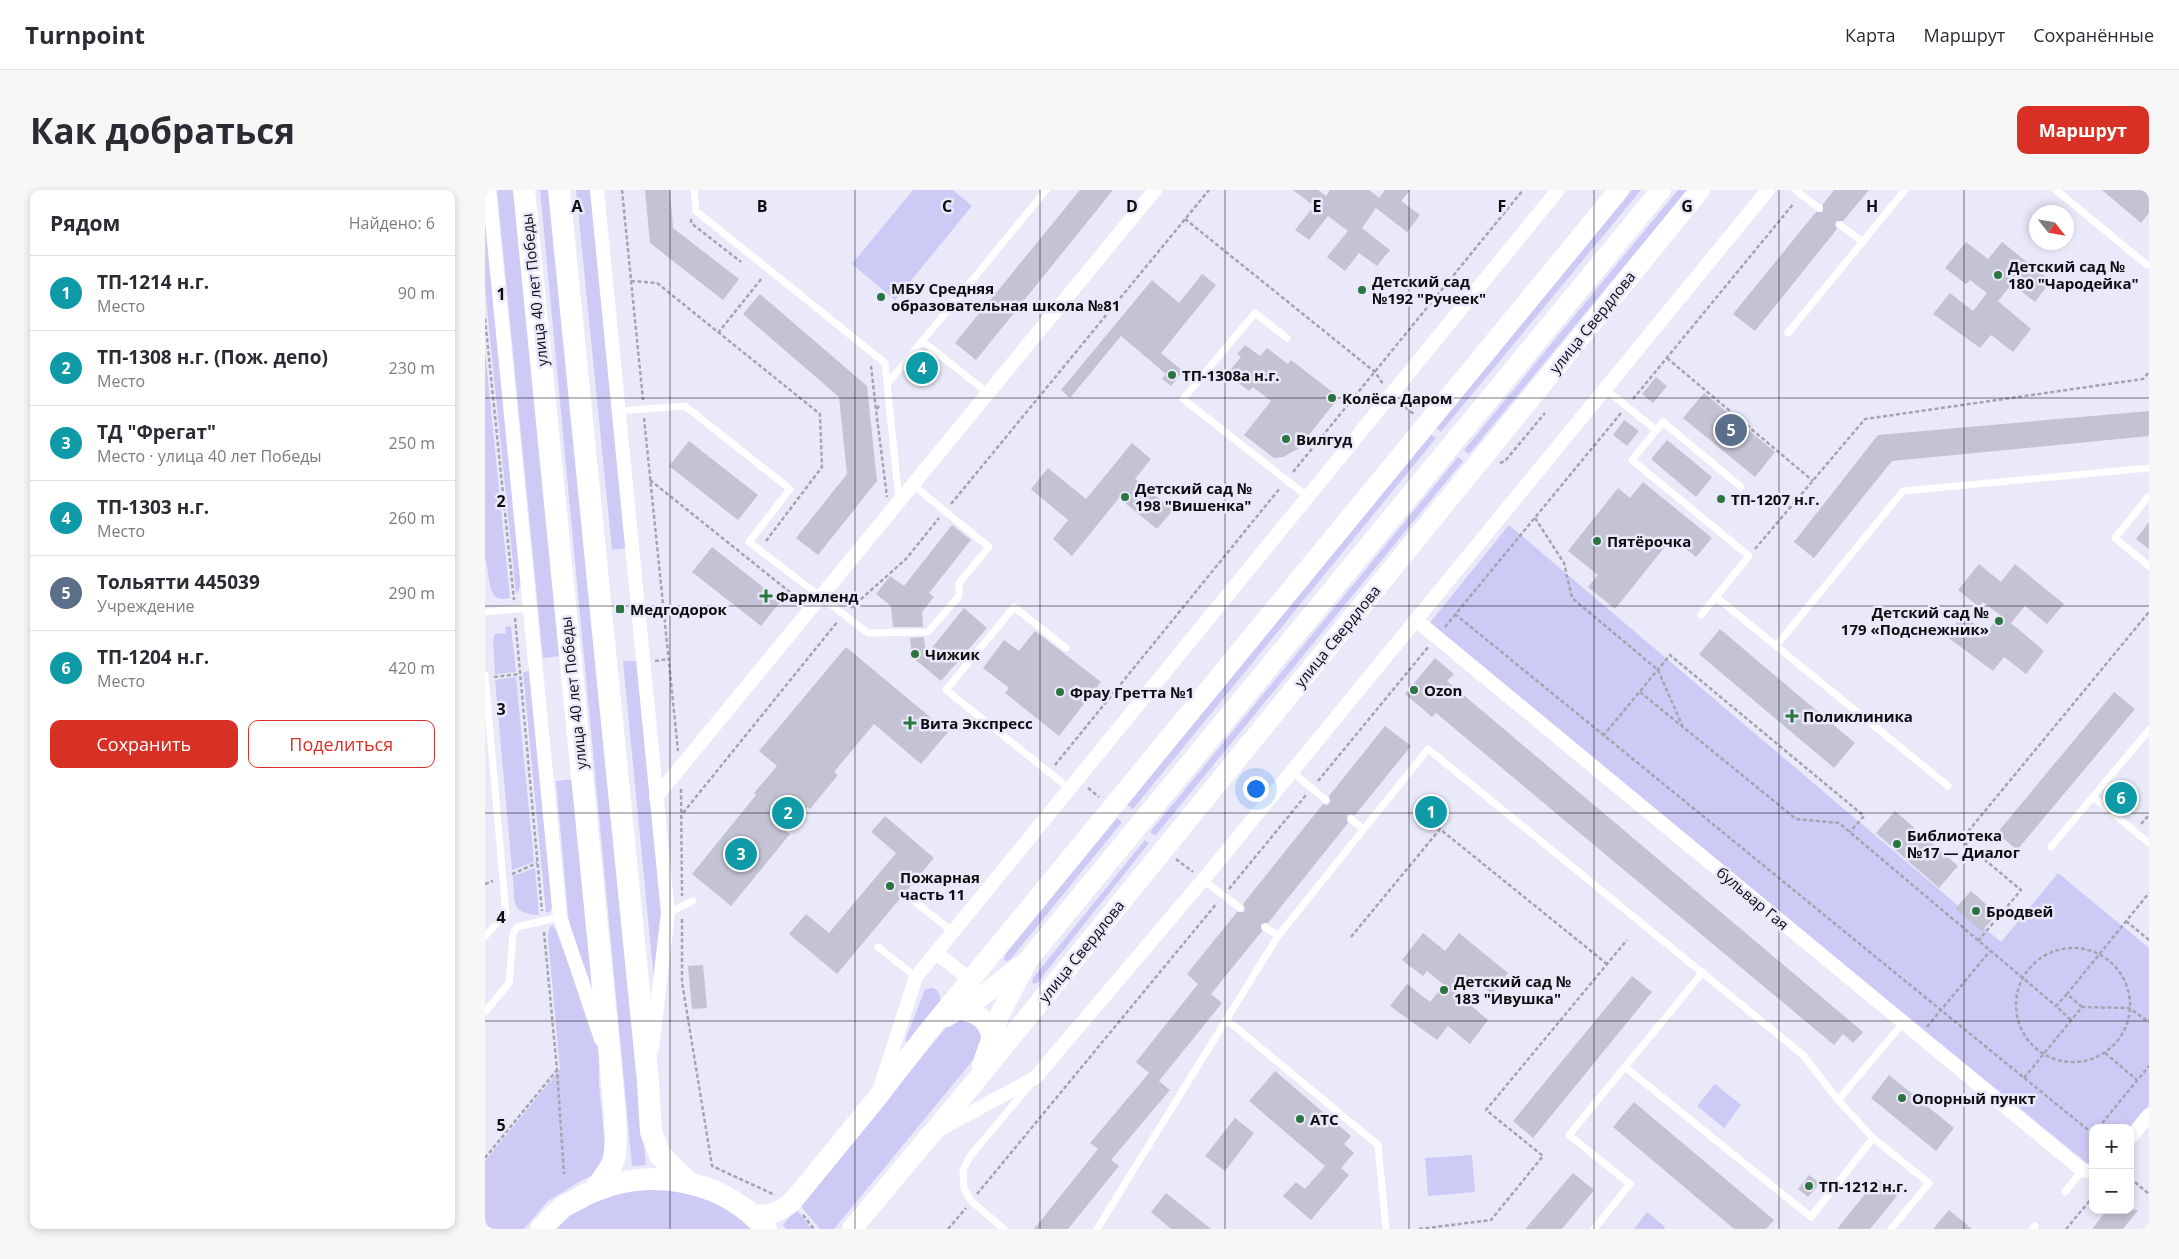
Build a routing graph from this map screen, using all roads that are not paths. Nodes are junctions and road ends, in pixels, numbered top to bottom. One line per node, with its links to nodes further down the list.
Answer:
1 (489, 190): 37 (street)
2 (524, 190): 78 (main road, улица 40 лет Победы)
3 (559, 190): 80 (main road)
4 (597, 190): 26 (street)
5 (694, 190): 23 (lane)
6 (1046, 190): 22 (lane)
7 (1558, 190): 32 (street)
8 (1619, 190): 70 (main road, улица Свердлова)
9 (1661, 190): 67 (main road, улица Свердлова)
10 (1700, 190): 81 (main road, улица Свердлова)
11 (1769, 190): 24 (street)
12 (1905, 190): 18 (lane)
13 (2056, 190): 19 (lane)
14 (1151, 191): 25 (street)
15 (1798, 192): 16 (lane)
16 (1819, 208)
17 (1840, 225): 18 (lane)
18 (1863, 242): 20 (lane)
19 (2147, 265)
20 (1788, 334)
21 (1287, 338): 32 (lane)
22 (922, 341): 23 (lane); 25 (lane)
23 (888, 383): 33 (lane)
24 (1605, 389): 27 (lane); 40 (street)
25 (988, 393): 29 (street)
26 (619, 411): 35 (lane); 48 (street)
27 (1657, 430): 30 (lane); 36 (lane)
28 (2149, 468): 41 (lane)
29 (913, 485): 33 (street); 35 (lane)
30 (1741, 487)
31 (2149, 496): 34 (lane)
32 (1308, 497): 46 (street)
33 (893, 500): 35 (street)
34 (2149, 566)
35 (817, 594): 48 (street)
36 (1716, 597): 39 (lane); 41 (lane)
37 (530, 608): 38 (lane); 60 (street)
38 (485, 612)
39 (1701, 615)
40 (1416, 620): 45 (street); 74 (street, бульвар Гая)
41 (1776, 646): 47 (lane)
42 (1066, 648): 46 (lane)
43 (485, 676): 63 (lane)
44 (2149, 730): 49 (lane)
45 (1292, 772): 50 (lane); 55 (street)
46 (1074, 784): 62 (street)
47 (1948, 786)
48 (656, 797): 59 (street)
49 (2093, 797): 53 (lane); 54 (lane)
50 (1327, 800)
51 (1351, 820): 52 (lane)
52 (1363, 830): 64 (lane); 68 (lane)
53 (2149, 843)
54 (2051, 847)
55 (1203, 880): 58 (lane); 79 (street)
56 (693, 901): 59 (lane)
57 (915, 902): 62 (lane)
58 (1240, 908)
59 (668, 913): 80 (street)
60 (560, 917): 72 (lane); 78 (street)
61 (1265, 927): 64 (lane)
62 (953, 932): 66 (street)
63 (485, 936)
64 (1278, 936): 73 (lane)
65 (878, 947): 69 (lane)
66 (936, 953): 69 (street); 70 (street)
67 (1028, 960): 71 (main road, улица Свердлова); 76 (main road, улица Свердлова)
68 (1703, 972): 77 (lane); 83 (lane)
69 (916, 977): 82 (street)
70 (971, 980): 75 (main road, улица Свердлова)
71 (959, 1010): 75 (main road, улица Свердлова); 76 (main road)
72 (485, 1012)
73 (1227, 1020): 96 (lane); 97 (lane)
74 (1903, 1022): 83 (lane); 88 (street, бульвар Гая)
75 (926, 1034): 82 (main road, улица Свердлова)
76 (992, 1037): 81 (main road, улица Свердлова)
77 (1625, 1067): 87 (lane); 98 (lane)
78 (611, 1068): 90 (main road, улица 40 лет Победы)
79 (1035, 1078): 86 (street); 95 (lane)
80 (648, 1082): 89 (main road)
81 (974, 1083): 86 (main road, улица Свердлова)
82 (877, 1098): 92 (main road, улица Свердлова)
83 (1839, 1100): 87 (lane)
84 (2149, 1115): 85 (street)
85 (2134, 1133)
86 (931, 1134): 94 (main road, улица Свердлова)
87 (1873, 1138): 99 (lane)
88 (2087, 1171): 91 (lane)
89 (688, 1182): 90 (main road); 92 (main road)
90 (593, 1191): 93 (main road)
91 (2065, 1192)
92 (760, 1222)
93 (541, 1229)
94 (852, 1229)
95 (1004, 1229)
96 (1097, 1229)
97 (1386, 1229)
98 (1594, 1229)
99 (1891, 1229)

